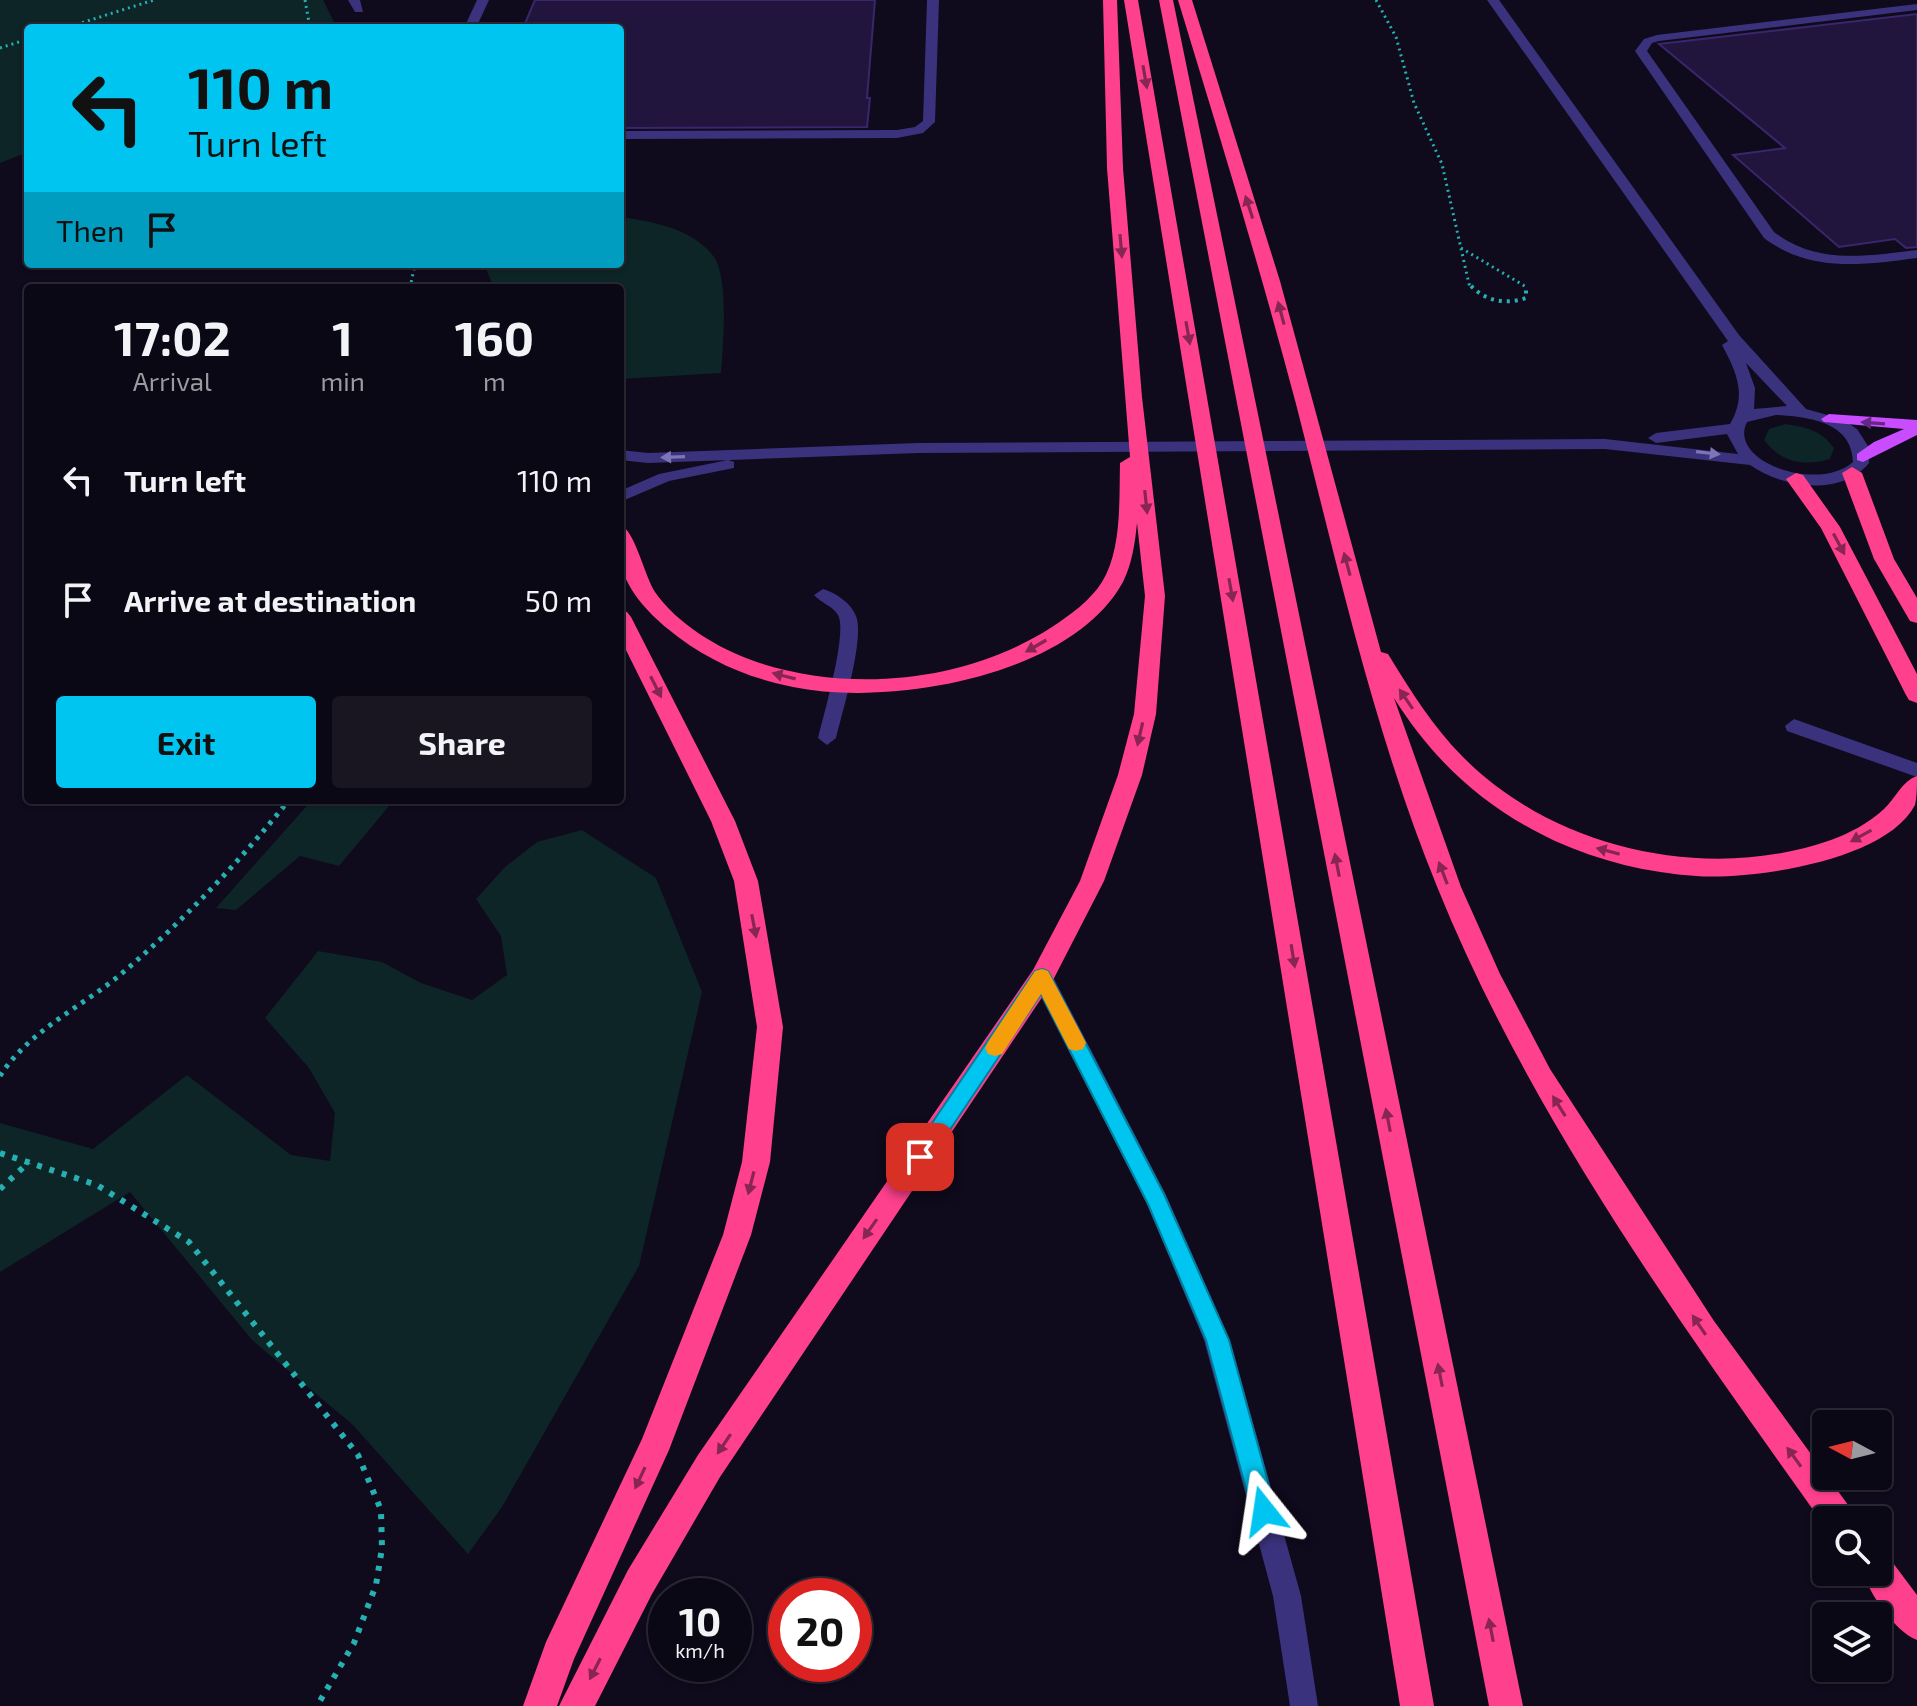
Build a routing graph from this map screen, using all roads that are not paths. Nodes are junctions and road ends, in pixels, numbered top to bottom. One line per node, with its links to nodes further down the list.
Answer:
1 (483, 0): 9 (street)
2 (933, 0): 10 (street)
3 (1110, 0): 13 (highway, one-way to 13)
4 (1131, 0): 45 (highway, one-way to 45)
5 (1166, 0): 46 (highway, one-way to 5)
6 (1185, 0): 31 (highway, one-way to 6)
7 (1493, 0): 12 (street)
8 (1917, 7): 11 (street)
9 (472, 24)
10 (624, 135)
11 (1917, 254)
12 (1705, 300): 14 (street); 16 (street)
13 (1133, 397): 32 (highway, one-way to 32); 38 (highway, one-way to 38)
14 (1800, 411): 15 (street); 16 (street)
15 (1829, 419): 17 (main road, one-way to 15); 23 (street)
16 (1739, 423): 18 (street); 21 (street)
17 (1917, 427): 23 (main road)
18 (1605, 444): 19 (street); 21 (street, one-way to 21)
19 (807, 453): 20 (street, one-way to 20); 26 (street)
20 (624, 458)
21 (1754, 461): 24 (street)
22 (624, 465): 25 (street)
23 (1858, 465): 24 (street); 29 (highway)
24 (1796, 479): 33 (highway, one-way to 33)
25 (624, 492)
26 (624, 496)
27 (624, 542): 32 (highway, one-way to 27)
28 (823, 595): 32 (street)
29 (1917, 616)
30 (624, 625): 42 (highway, one-way to 42)
31 (1367, 639): 37 (highway, one-way to 31); 39 (highway, one-way to 31)
32 (839, 685): 35 (street)
33 (1917, 695)
34 (1794, 726): 36 (street)
35 (827, 738)
36 (1917, 770)
37 (1917, 784)
38 (1042, 977): 43 (highway, one-way to 43); 44 (street)
39 (1830, 1506)
40 (1889, 1586): 41 (highway)
41 (1917, 1623)
42 (540, 1706)
43 (576, 1706)
44 (1304, 1706)
45 (1417, 1706)
46 (1506, 1706)

